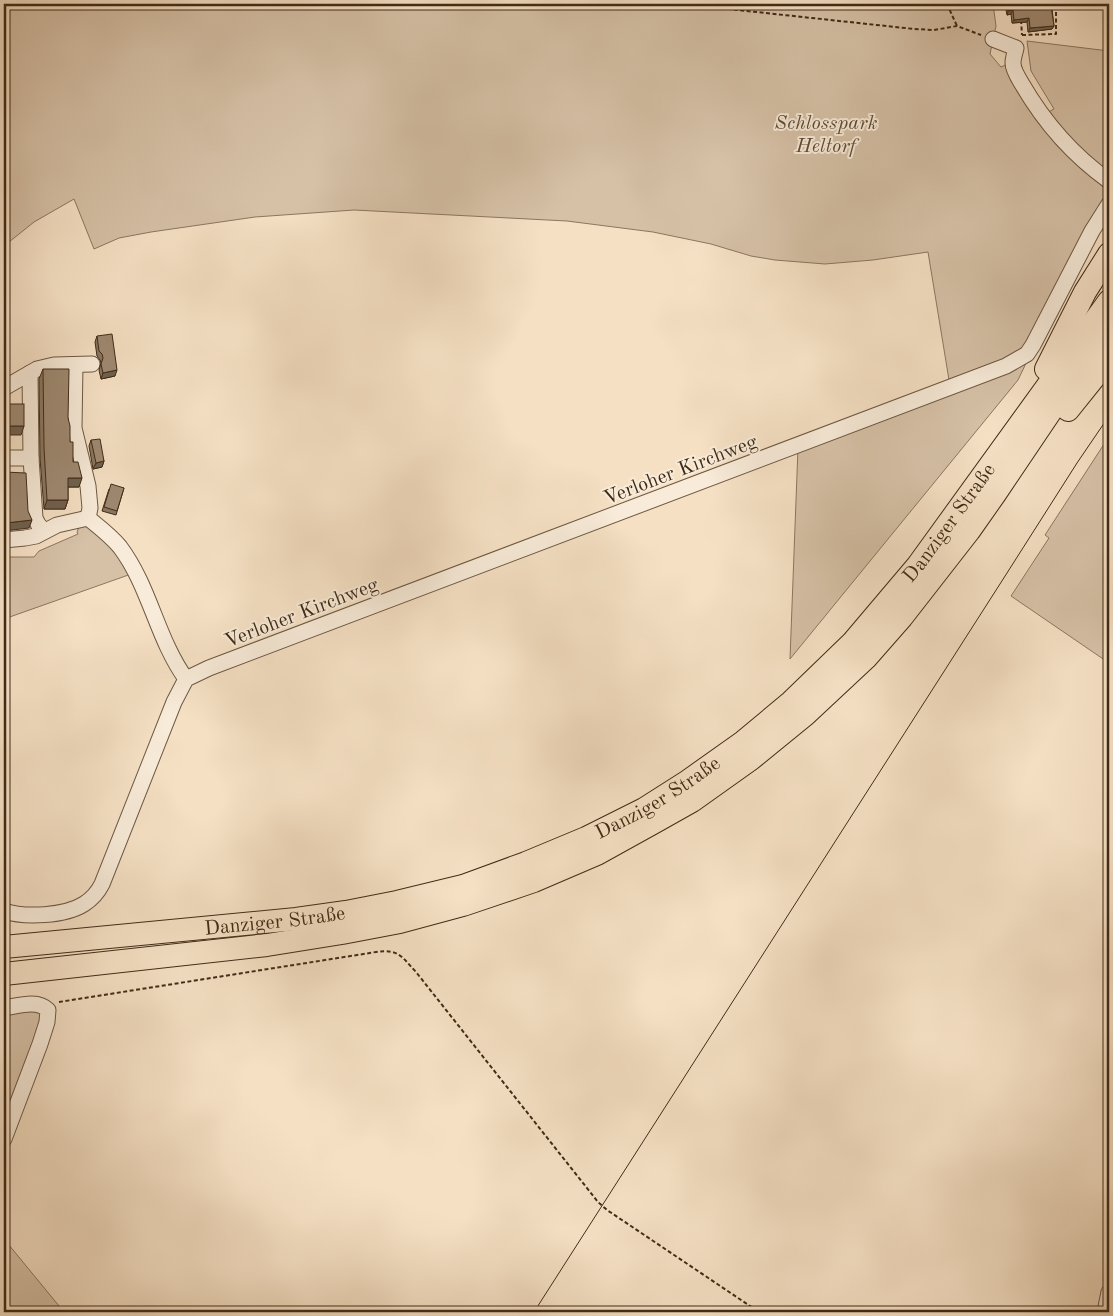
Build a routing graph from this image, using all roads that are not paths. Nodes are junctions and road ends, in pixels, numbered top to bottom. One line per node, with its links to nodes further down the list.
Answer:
1 (993, 39): 2 (street)
2 (1109, 181)
3 (1109, 204): 19 (street, Verloher Kirchweg)
4 (1109, 254): 12 (highway)
5 (1109, 301): 12 (highway, Danziger Straße)
6 (1109, 329): 15 (highway, Danziger Straße)
7 (1109, 359): 15 (highway)
8 (92, 364): 9 (street)
9 (75, 365): 10 (street); 16 (street)
10 (30, 373): 11 (street); 14 (street)
11 (4, 388)
12 (1016, 430): 21 (highway, Danziger Straße)
13 (4, 458): 14 (street)
14 (31, 458): 17 (street)
15 (995, 494): 22 (highway, Danziger Straße)
16 (88, 518): 17 (street); 19 (street)
17 (44, 531): 18 (street)
18 (4, 540)
19 (186, 678): 20 (street)
20 (4, 911)
21 (4, 947)
22 (4, 974)
23 (4, 1008): 24 (street)
24 (4, 1139)
25 (1109, 1292): 26 (street)
26 (1105, 1312)

